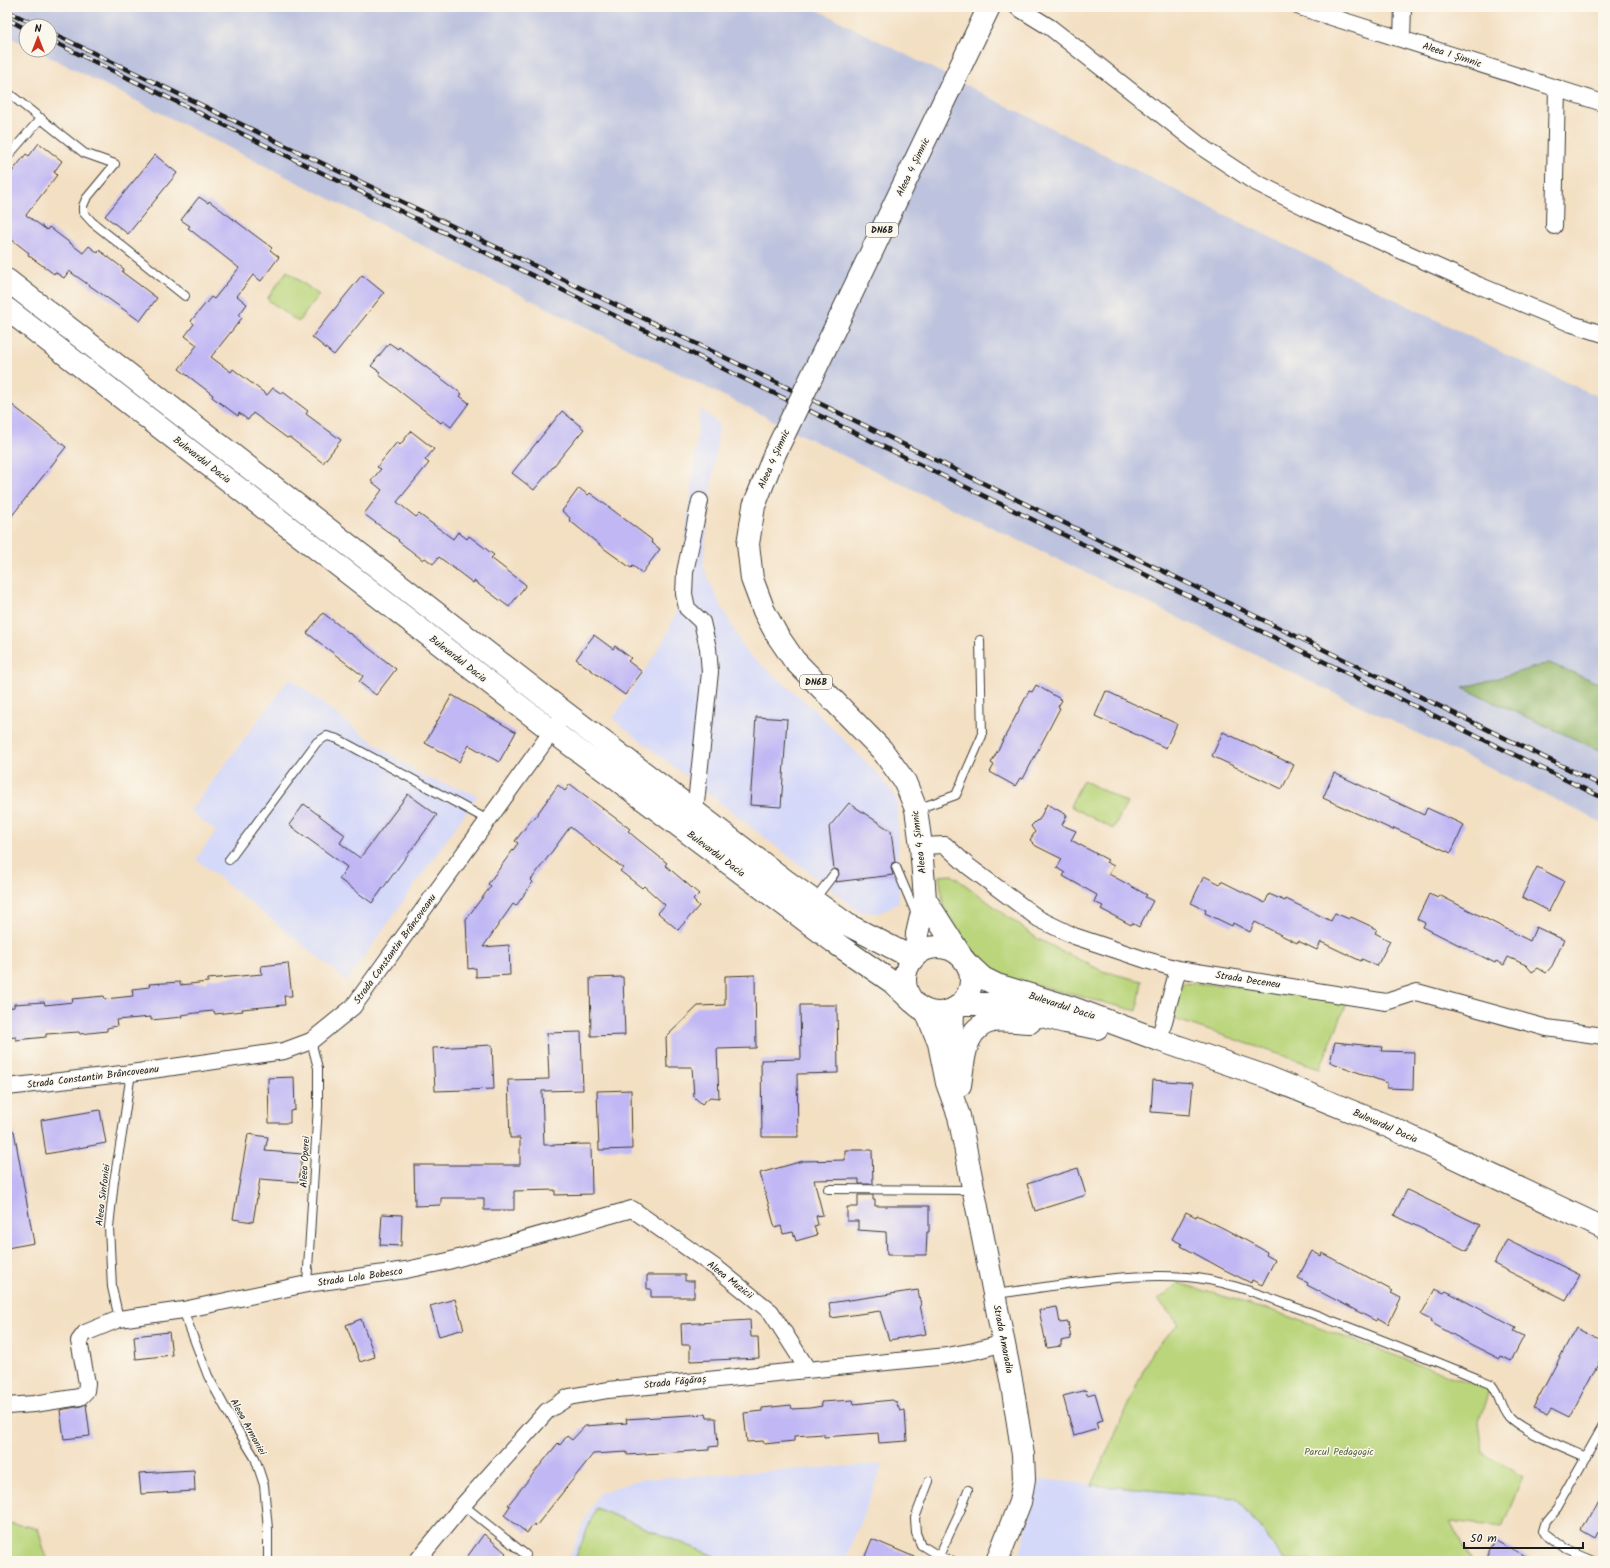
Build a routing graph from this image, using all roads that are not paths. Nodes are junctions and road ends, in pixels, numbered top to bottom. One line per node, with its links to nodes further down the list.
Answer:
1 (989, 7): 20 (main road, Aleea 4 Șimnic / DN6B, bridge)
2 (1018, 7): 15 (street)
3 (1300, 7): 5 (street, Aleea 1 Șimnic)
4 (1403, 7): 5 (street)
5 (1402, 39): 6 (street, Aleea 1 Șimnic)
6 (1556, 88): 8 (street, Aleea 1 Șimnic); 11 (street)
7 (7, 92): 9 (lane)
8 (1603, 103)
9 (41, 118): 10 (lane); 13 (lane)
10 (7, 157)
11 (1554, 226)
12 (7, 280): 18 (main road, Bulevardul Dacia)
13 (185, 296)
14 (7, 309): 19 (main road, Bulevardul Dacia)
15 (1603, 334)
16 (700, 501): 21 (street)
17 (980, 640): 20 (lane)
18 (565, 713): 19 (street, Strada Constantin Brâncoveanu); 21 (main road, Bulevardul Dacia)
19 (552, 731): 22 (street, Strada Constantin Brâncoveanu); 33 (main road, Bulevardul Dacia)
20 (916, 809): 23 (main road, Aleea 4 Șimnic / DN6B)
21 (695, 812): 28 (main road, Bulevardul Dacia)
22 (488, 820): 24 (lane); 38 (street, Strada Constantin Brâncoveanu)
23 (921, 846): 27 (main road, Aleea 4 Șimnic / DN6B); 32 (street, Strada Deceneu)
24 (229, 860)
25 (896, 867): 29 (lane)
26 (834, 874): 28 (lane)
27 (925, 899): 29 (main road, Aleea 4 Șimnic / DN6B); 31 (main road, Aleea 4 Șimnic / DN6B)
28 (813, 900): 30 (main road, Bulevardul Dacia)
29 (920, 922): 30 (main road, Aleea 4 Șimnic / DN6B)
30 (914, 957): 31 (main road, Bulevardul Dacia); 33 (main road)
31 (964, 959): 34 (main road); 37 (main road, Bulevardul Dacia)
32 (1178, 969): 36 (street, Strada Deceneu); 37 (street)
33 (919, 1006): 34 (main road, Bulevardul Dacia); 42 (main road, Strada Amaradia)
34 (957, 1007): 35 (main road, Bulevardul Dacia); 40 (main road, Strada Amaradia)
35 (1064, 1022): 37 (main road, Bulevardul Dacia); 40 (main road)
36 (1603, 1036)
37 (1159, 1040): 46 (main road, Bulevardul Dacia)
38 (311, 1041): 39 (street, Strada Constantin Brâncoveanu); 47 (lane, Aleea Operei)
39 (131, 1073): 41 (street, Strada Constantin Brâncoveanu); 50 (lane, Aleea Sinfoniei)
40 (960, 1085): 42 (main road, Strada Amaradia)
41 (7, 1087)
42 (959, 1116): 44 (main road, Strada Amaradia)
43 (828, 1189): 44 (lane)
44 (974, 1190): 48 (main road, Strada Amaradia)
45 (632, 1209): 47 (street, Strada Lola Bobesco); 52 (street, Aleea Muzicii)
46 (1603, 1228)
47 (307, 1284): 49 (street, Strada Lola Bobesco)
48 (994, 1294): 51 (main road, Strada Amaradia); 55 (lane)
49 (183, 1310): 50 (street, Strada Lola Bobesco); 61 (lane, Aleea Armoniei)
50 (119, 1319): 53 (street, Strada Lola Bobesco)
51 (1004, 1343): 52 (street, Strada Făgăraș); 64 (main road, Strada Amaradia)
52 (808, 1370): 58 (street, Strada Făgăraș)
53 (7, 1406)
54 (1603, 1426): 55 (lane)
55 (1586, 1458): 65 (lane)
56 (929, 1481): 60 (lane)
57 (968, 1490): 60 (lane)
58 (464, 1504): 59 (lane); 62 (street, Strada Făgăraș)
59 (526, 1555)
60 (939, 1556): 63 (lane)
61 (268, 1561)
62 (417, 1561)
63 (953, 1561)
64 (997, 1561)
65 (1594, 1561)

